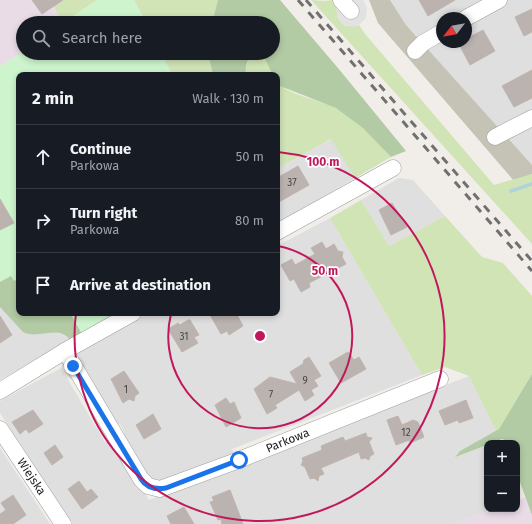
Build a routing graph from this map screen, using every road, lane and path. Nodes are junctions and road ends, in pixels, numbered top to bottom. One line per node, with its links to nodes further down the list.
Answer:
1 (500, 0): 2 (street)
2 (472, 15)
3 (436, 35): 4 (street)
4 (415, 51)
5 (532, 118): 6 (street)
6 (495, 137)
7 (393, 168): 8 (street)
8 (280, 230)
9 (128, 316): 10 (street)
10 (65, 351): 11 (street, Parkowa); 12 (street)
11 (440, 379)
12 (0, 391)
13 (0, 429): 14 (street, Wiejska)
14 (63, 524)

